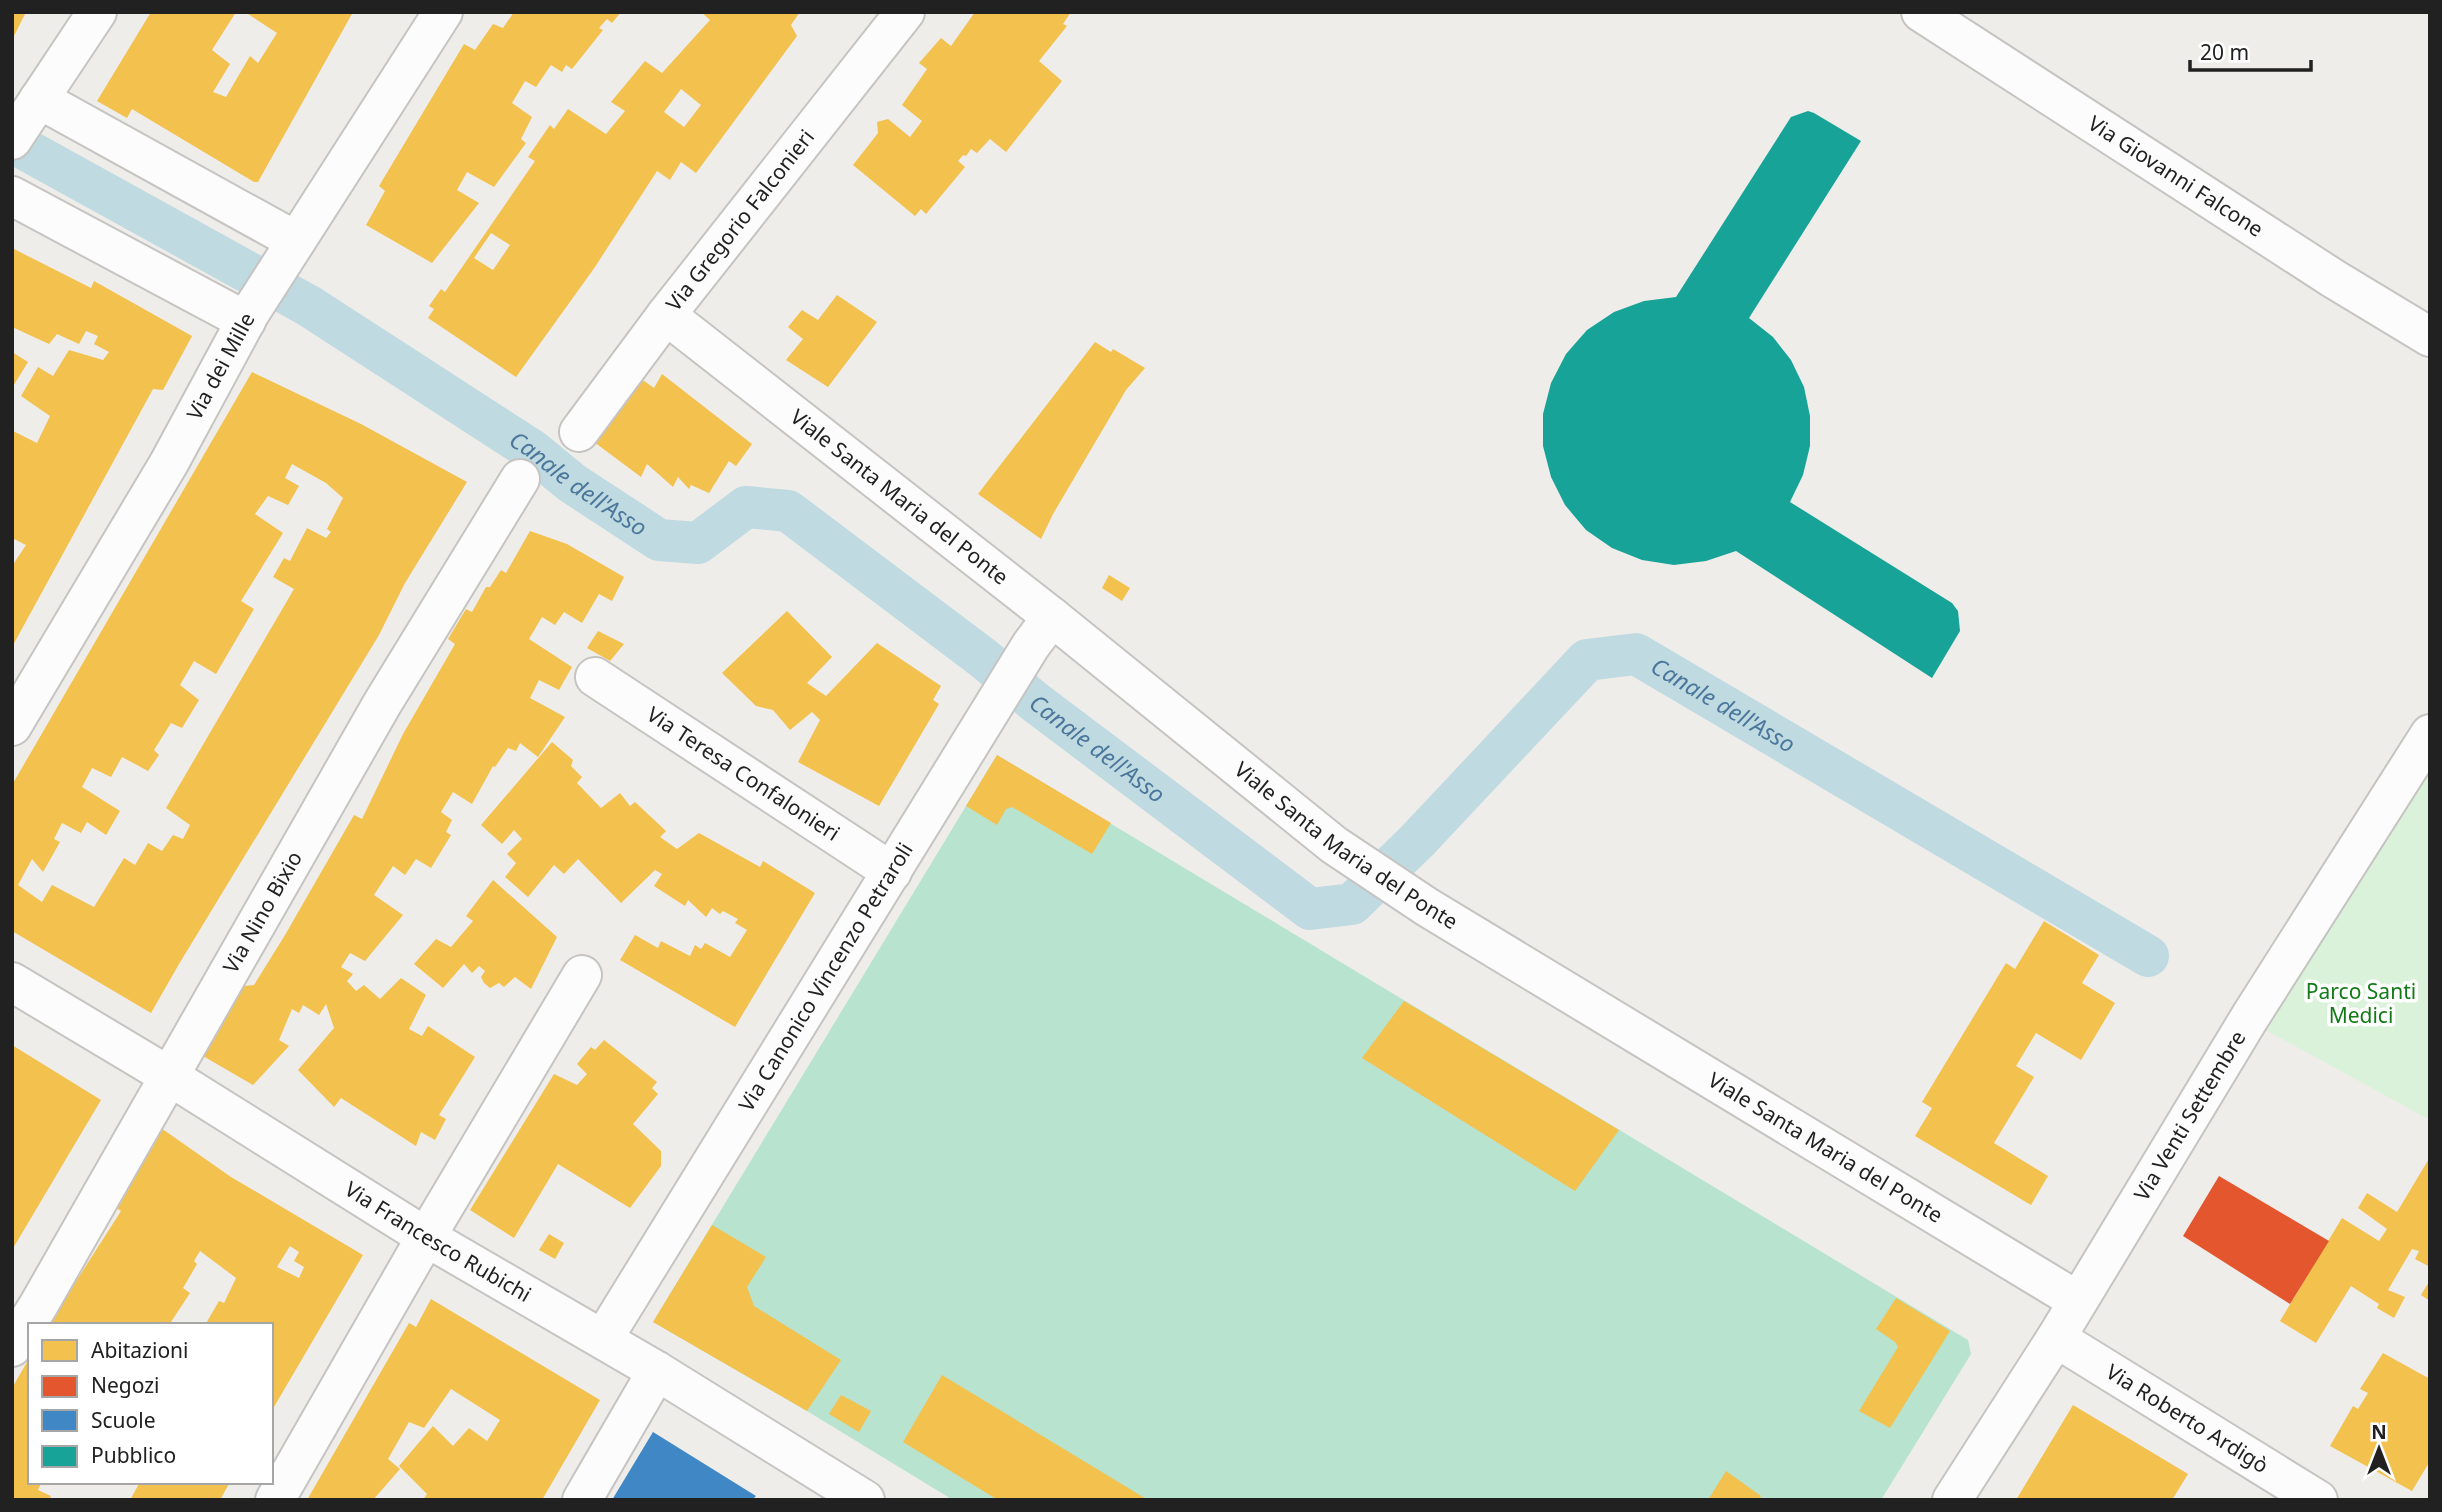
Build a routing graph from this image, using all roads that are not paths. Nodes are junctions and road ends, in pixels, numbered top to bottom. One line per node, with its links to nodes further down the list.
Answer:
1 (97, 12): 5 (street)
2 (443, 12): 7 (street, Via dei Mille)
3 (905, 12): 8 (street, Via Gregorio Falconieri)
4 (1921, 12): 10 (street, Via Giovanni Falcone)
5 (26, 118): 7 (street)
6 (12, 196): 9 (street)
7 (291, 248): 9 (street, Via dei Mille)
8 (666, 315): 11 (street, Via Gregorio Falconieri); 13 (street, Viale Santa Maria del Ponte)
9 (248, 317): 15 (street, Via dei Mille)
10 (2430, 337)
11 (579, 432)
12 (520, 479): 20 (street, Via Nino Bixio)
13 (1042, 631): 17 (street, Via Canonico Vincenzo Petraroli); 22 (street, Viale Santa Maria del Ponte)
14 (595, 677): 17 (street, Via Teresa Confalonieri)
15 (12, 726)
16 (2430, 734): 22 (street, Via Venti Settembre)
17 (892, 872): 24 (street, Via Canonico Vincenzo Petraroli)
18 (582, 975): 21 (street)
19 (12, 982): 20 (street, Via Francesco Rubichi)
20 (169, 1076): 21 (street, Via Francesco Rubichi); 25 (street, Via Nino Bixio)
21 (426, 1237): 24 (street, Via Francesco Rubichi); 27 (street)
22 (2078, 1301): 23 (street, Via Venti Settembre)
23 (2056, 1338): 30 (street, Via Venti Settembre); 31 (street, Via Roberto Ardigò)
24 (603, 1339): 26 (street, Via Francesco Rubichi)
25 (12, 1347)
26 (657, 1371): 28 (street); 29 (street, Via Francesco Rubichi)
27 (275, 1500)
28 (582, 1500)
29 (865, 1500)
30 (1952, 1500)
31 (2318, 1500)

